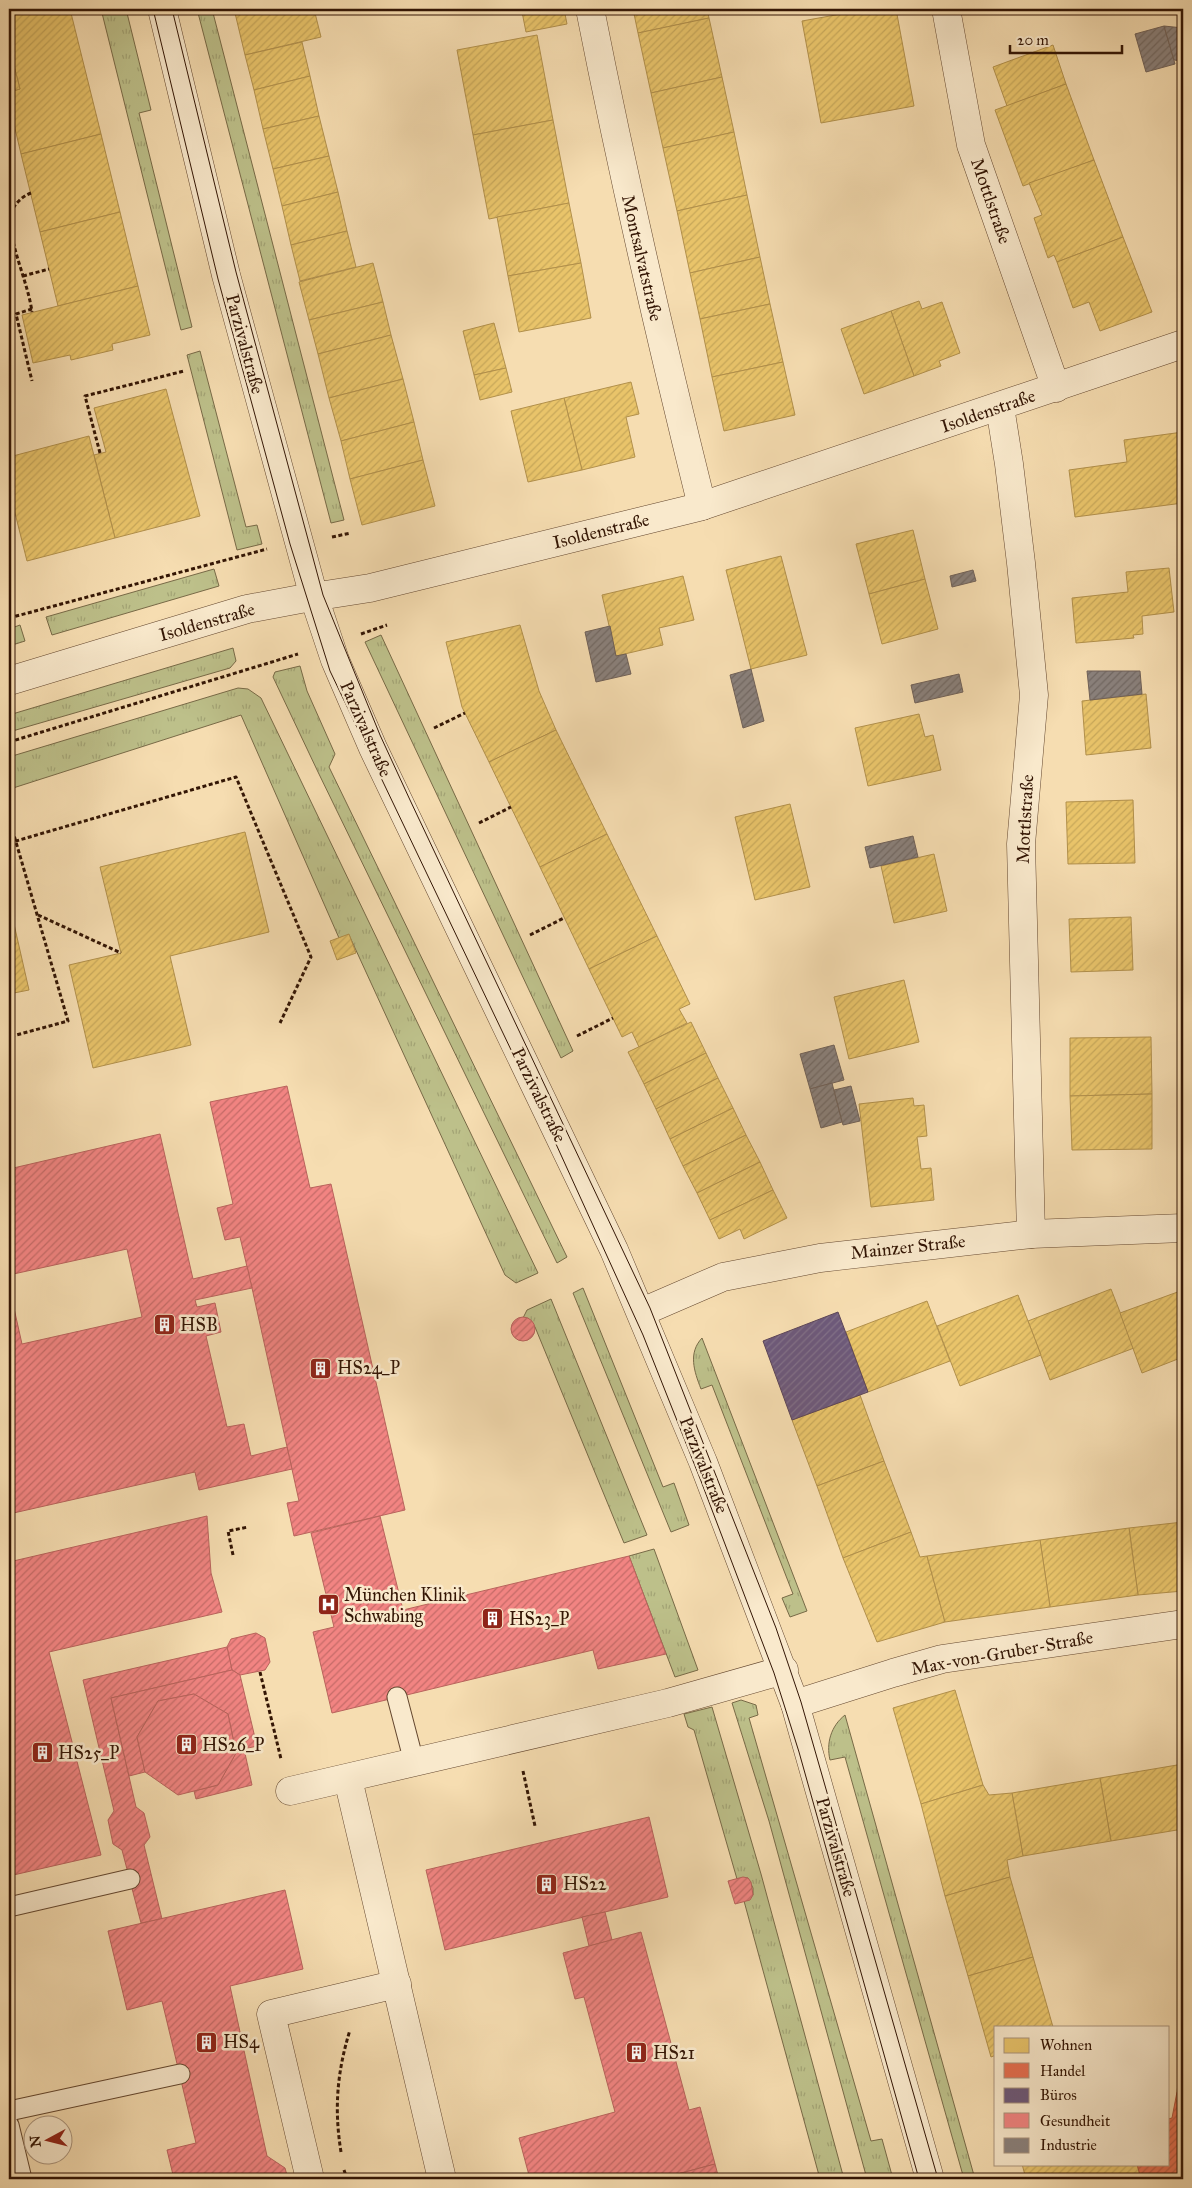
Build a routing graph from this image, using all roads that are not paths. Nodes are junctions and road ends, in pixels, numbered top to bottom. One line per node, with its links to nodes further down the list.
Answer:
1 (162, 9): 8 (street, Parzivalstraße)
2 (590, 9): 7 (street, Montsalvatstraße)
3 (948, 9): 5 (street, Mottlstraße)
4 (1183, 344): 5 (street, Isoldenstraße)
5 (1056, 388): 6 (street, Isoldenstraße)
6 (1000, 407): 7 (street, Isoldenstraße); 11 (street, Mottlstraße)
7 (702, 506): 8 (street, Isoldenstraße)
8 (314, 596): 9 (street, Isoldenstraße); 12 (street, Parzivalstraße)
9 (9, 681)
10 (1183, 1228): 11 (street, Mainzer Straße)
11 (1031, 1234): 12 (street, Mainzer Straße)
12 (642, 1312): 14 (street, Parzivalstraße)
13 (1183, 1624): 16 (street, Max-von-Gruber-Straße)
14 (784, 1670): 16 (street, Parzivalstraße); 17 (street)
15 (398, 1697): 17 (lane)
16 (795, 1704): 30 (street, Parzivalstraße)
17 (414, 1762): 18 (street)
18 (348, 1779): 19 (street); 22 (street)
19 (290, 1791)
20 (130, 1879): 21 (lane)
21 (9, 1907)
22 (398, 1984): 28 (street); 29 (street)
23 (180, 2074): 24 (lane)
24 (9, 2112)
25 (9, 2125): 26 (lane)
26 (12, 2148): 27 (lane)
27 (22, 2179)
28 (310, 2179)
29 (442, 2179)
30 (930, 2179)

